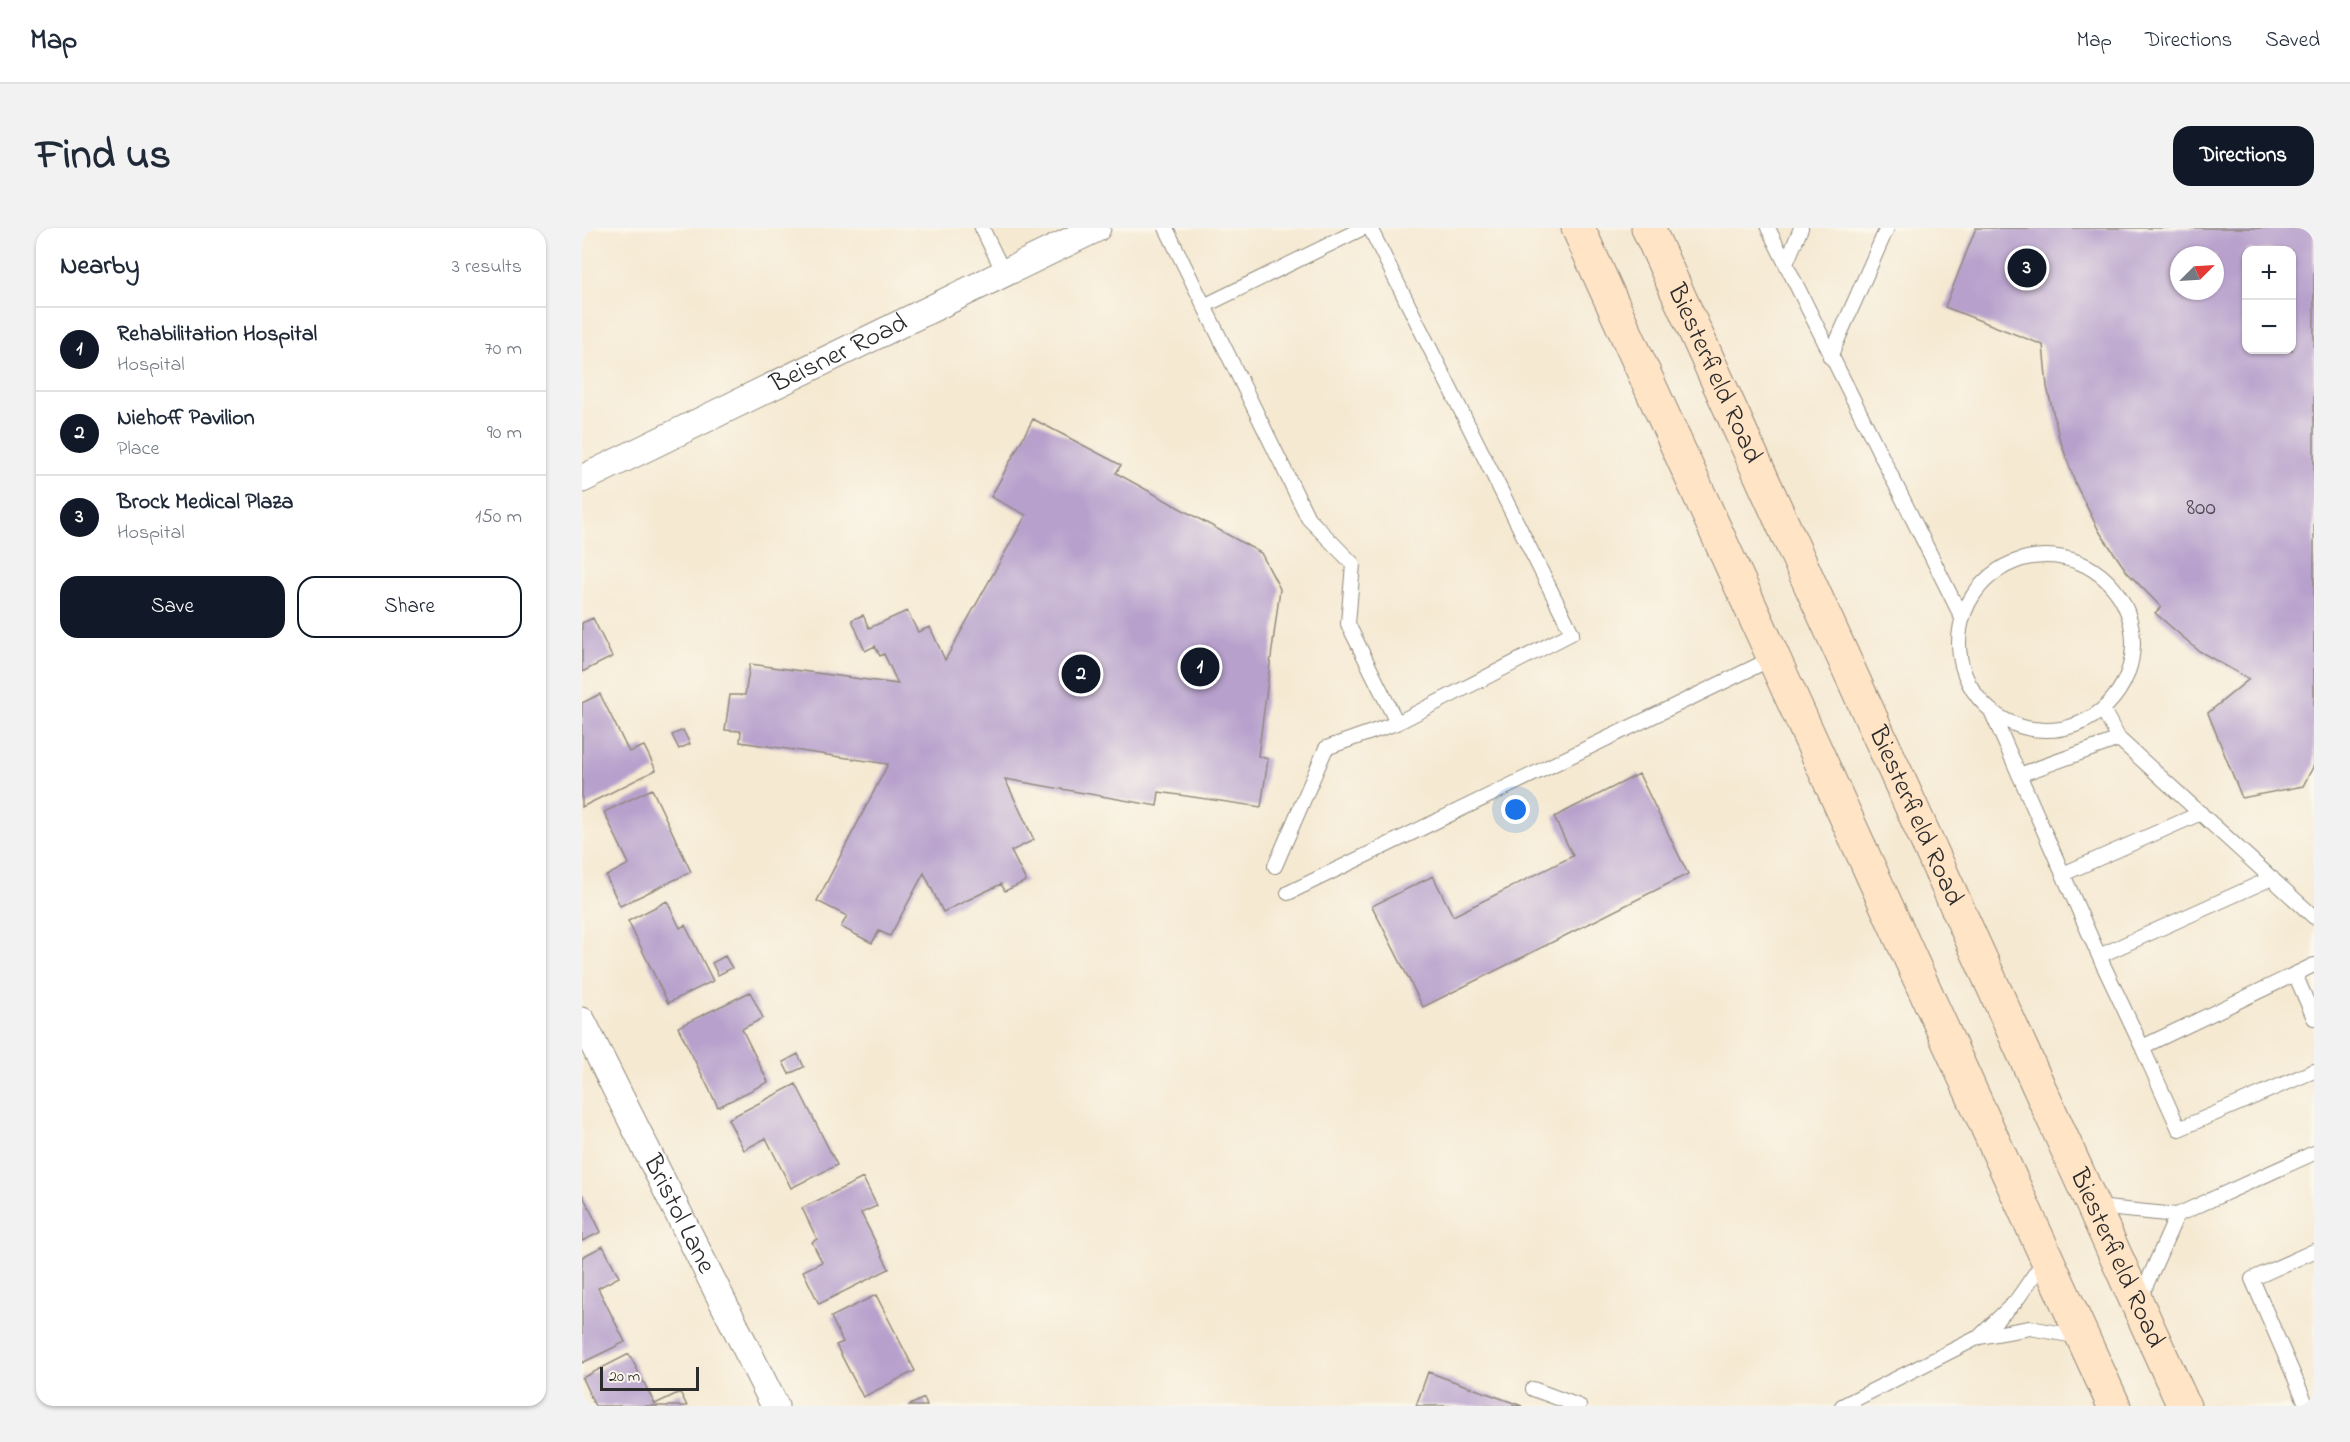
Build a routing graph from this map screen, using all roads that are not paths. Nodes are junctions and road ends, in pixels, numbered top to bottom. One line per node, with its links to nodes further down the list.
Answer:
1 (982, 228): 12 (lane)
2 (1096, 228): 12 (street, Beisner Road)
3 (1166, 228): 13 (lane)
4 (1363, 228): 13 (lane)
5 (1370, 228): 20 (lane)
6 (1578, 228): 17 (main road)
7 (1648, 228): 37 (main road, Biesterfield Road)
8 (1768, 228): 11 (lane)
9 (1801, 228): 11 (lane)
10 (1887, 228): 14 (lane)
11 (1786, 264): 14 (lane)
12 (1004, 273): 15 (street, Beisner Road)
13 (1204, 306): 20 (lane)
14 (1830, 357): 16 (lane)
15 (582, 478)
16 (1962, 618): 18 (lane); 19 (lane)
17 (1773, 658): 27 (lane); 40 (main road)
18 (2103, 710): 19 (lane); 21 (lane)
19 (1992, 713): 22 (lane)
20 (1397, 723): 24 (lane)
21 (2119, 739): 22 (lane); 23 (lane)
22 (2019, 775): 25 (lane)
23 (2201, 813): 25 (lane); 26 (lane)
24 (1275, 866)
25 (2063, 874): 29 (lane)
26 (2272, 878): 28 (lane); 29 (lane)
27 (1288, 893)
28 (2314, 917)
29 (2099, 956): 34 (lane)
30 (2314, 965): 31 (lane)
31 (2295, 974): 32 (lane); 34 (lane)
32 (2314, 1018)
33 (582, 1021): 45 (street, Bristol Lane)
34 (2142, 1047): 35 (lane)
35 (2314, 1071)
36 (2314, 1154): 38 (lane)
37 (2094, 1207): 38 (lane); 41 (main road, Biesterfield Road)
38 (2177, 1215): 41 (lane)
39 (2314, 1251): 50 (lane)
40 (2047, 1256): 42 (lane); 43 (main road)
41 (2138, 1304): 49 (main road, Biesterfield Road)
42 (1979, 1337): 43 (lane); 47 (lane)
43 (2084, 1338): 48 (main road)
44 (1533, 1389): 46 (lane)
45 (775, 1406)
46 (1579, 1406)
47 (1842, 1406)
48 (2114, 1406)
49 (2184, 1406)
50 (2307, 1406)

